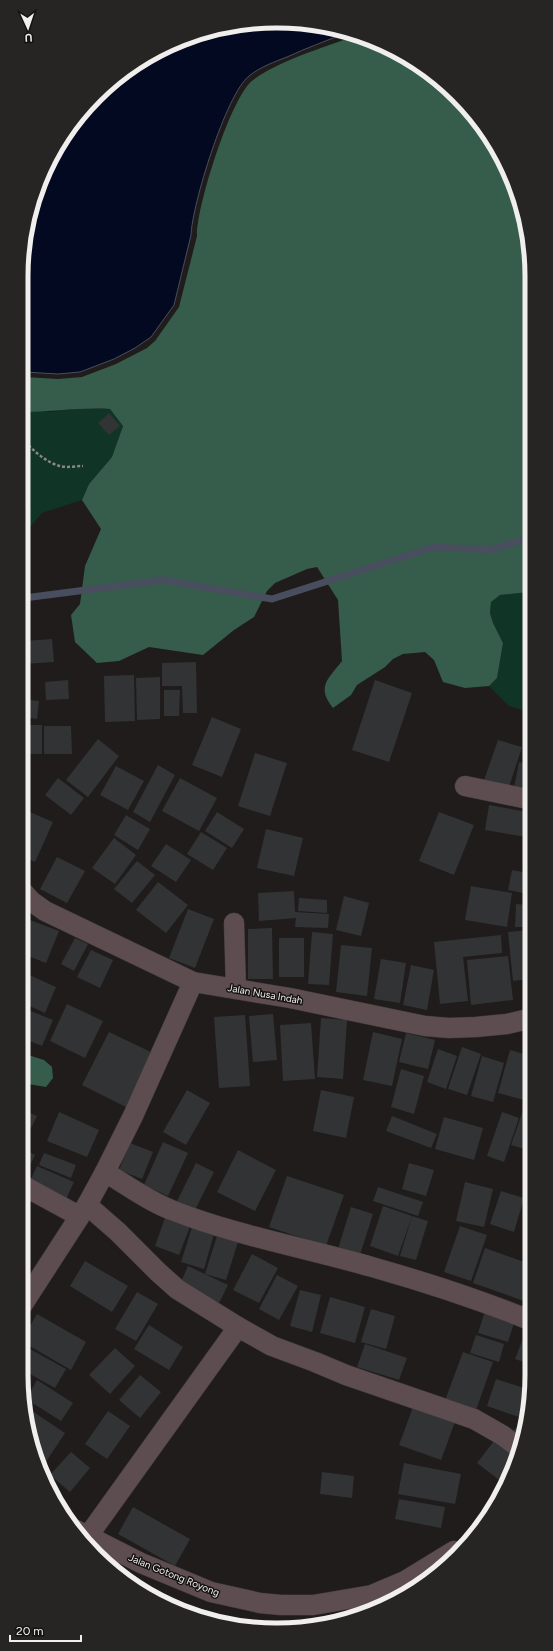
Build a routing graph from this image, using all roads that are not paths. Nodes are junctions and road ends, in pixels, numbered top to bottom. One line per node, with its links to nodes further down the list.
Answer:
1 (465, 786): 2 (street)
2 (525, 798)
3 (28, 898): 5 (street, Jalan Nusa Indah)
4 (234, 923): 6 (street)
5 (193, 982): 6 (street, Jalan Nusa Indah); 8 (street)
6 (236, 989): 7 (street, Jalan Nusa Indah)
7 (525, 1020)
8 (106, 1172): 10 (street); 12 (street)
9 (28, 1187): 10 (street)
10 (83, 1210): 11 (street); 13 (street)
11 (28, 1297)
12 (525, 1318)
13 (238, 1327): 14 (street); 15 (street)
14 (515, 1445)
15 (84, 1531)
16 (89, 1537): 18 (street, Jalan Gotong Royong)
17 (445, 1557): 18 (street, Jalan Gotong Royong)
18 (371, 1602)

